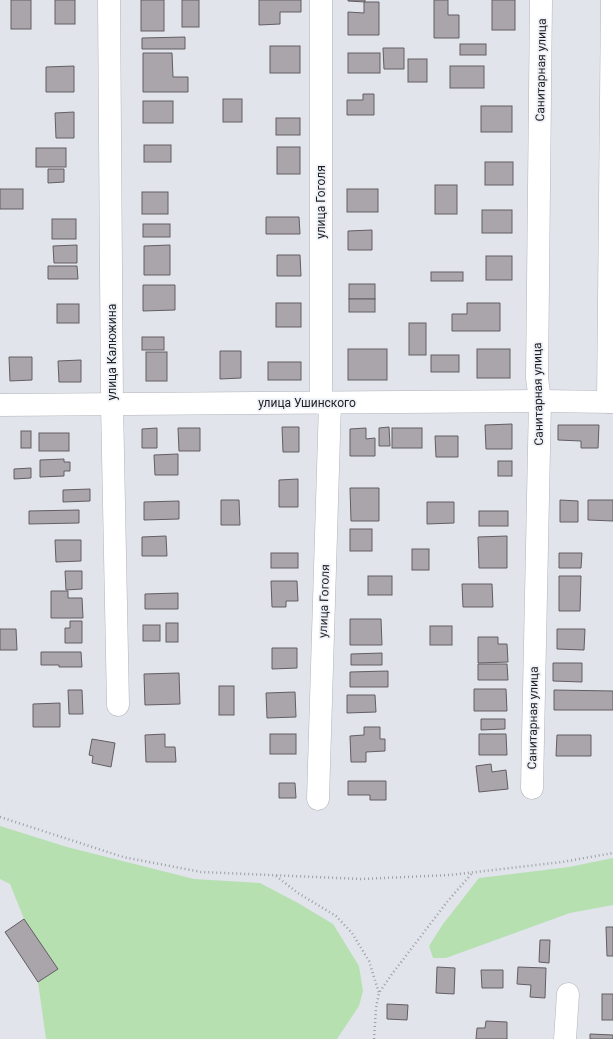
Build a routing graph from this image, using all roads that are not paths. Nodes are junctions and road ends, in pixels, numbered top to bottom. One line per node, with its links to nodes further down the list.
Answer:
1 (110, 0): 11 (street, улица Калюжина)
2 (321, 0): 9 (street, улица Гоголя)
3 (542, 0): 7 (street, Санитарная улица)
4 (612, 0): 5 (street)
5 (612, 22): 6 (street)
6 (611, 329): 8 (street)
7 (540, 402): 8 (street, улица Ушинского); 9 (street, улица Ушинского); 13 (street, Санитарная улица)
8 (611, 402)
9 (325, 403): 11 (street, улица Ушинского); 14 (street, улица Гоголя)
10 (0, 404): 11 (street, улица Ушинского)
11 (112, 404): 12 (street, улица Калюжина)
12 (118, 705)
13 (532, 788)
14 (318, 799)
15 (568, 994): 16 (street)
16 (565, 1039)

